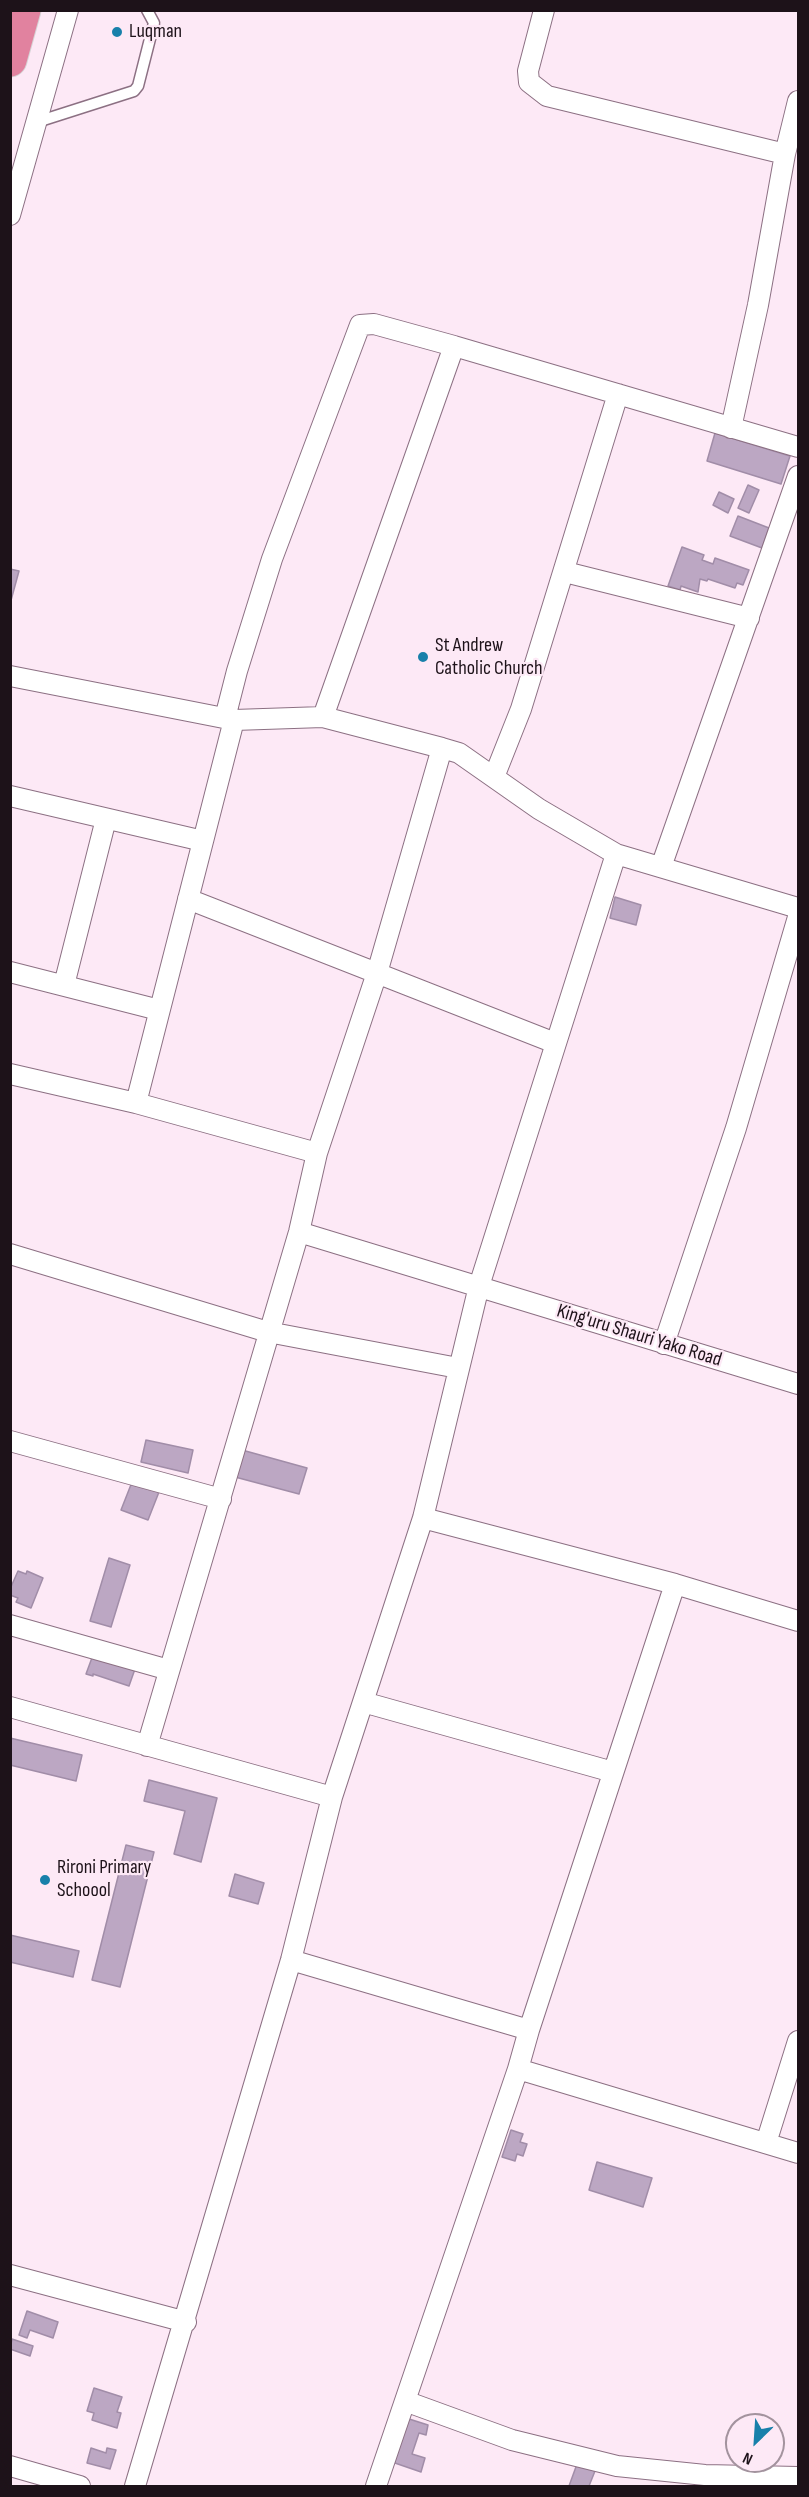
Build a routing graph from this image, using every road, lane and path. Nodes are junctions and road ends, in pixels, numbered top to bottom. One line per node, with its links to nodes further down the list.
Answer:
1 (24, 10): 5 (highway)
2 (68, 10): 7 (street)
3 (147, 10): 7 (lane)
4 (544, 10): 8 (street)
5 (10, 60)
6 (798, 101): 8 (street)
7 (37, 122): 9 (street)
8 (785, 154): 12 (street)
9 (10, 215)
10 (454, 346): 11 (street); 18 (street); 19 (street)
11 (618, 394): 12 (street); 15 (street)
12 (731, 428): 13 (street)
13 (798, 447)
14 (798, 476): 16 (street)
15 (565, 572): 16 (street); 21 (street)
16 (749, 618): 26 (street)
17 (10, 676): 19 (street)
18 (323, 717): 19 (street); 20 (street)
19 (230, 719): 24 (street)
20 (442, 748): 21 (street); 31 (street)
21 (494, 777): 25 (street)
22 (10, 796): 23 (street)
23 (106, 819): 24 (street); 32 (street)
24 (203, 841): 27 (street)
25 (616, 854): 26 (street); 34 (street)
26 (661, 867): 28 (street)
27 (188, 899): 31 (street); 33 (street)
28 (798, 908)
29 (798, 917): 42 (street)
30 (10, 972): 32 (street)
31 (378, 973): 34 (street); 37 (street)
32 (63, 985): 33 (street)
33 (159, 1010): 36 (street)
34 (555, 1043): 40 (street)
35 (10, 1074): 36 (street)
36 (136, 1103): 37 (street)
37 (317, 1153): 38 (street)
38 (299, 1233): 40 (street, King'uru Shauri Yako Road); 41 (street)
39 (10, 1254): 41 (street)
40 (479, 1286): 42 (street, King'uru Shauri Yako Road); 43 (street)
41 (268, 1332): 43 (street); 46 (street)
42 (664, 1344): 44 (street, King'uru Shauri Yako Road)
43 (458, 1368): 47 (street)
44 (798, 1384)
45 (10, 1441): 46 (street)
46 (221, 1499): 51 (street)
47 (423, 1518): 48 (street); 52 (street)
48 (675, 1584): 49 (street); 55 (street)
49 (798, 1621)
50 (10, 1625): 51 (street)
51 (169, 1670): 54 (street)
52 (363, 1702): 55 (street); 56 (street)
53 (10, 1707): 54 (street)
54 (147, 1746): 56 (street)
55 (613, 1772): 58 (street)
56 (332, 1797): 57 (street)
57 (291, 1960): 58 (street); 64 (street)
58 (529, 2030): 60 (street)
59 (798, 2041): 61 (street)
60 (518, 2069): 61 (street); 65 (street)
61 (766, 2143): 62 (street)
62 (798, 2153)
63 (10, 2275): 64 (street)
64 (186, 2322): 70 (street)
65 (405, 2401): 68 (street); 71 (street)
66 (10, 2466): 69 (street)
67 (798, 2476): 68 (street)
68 (667, 2479)
69 (80, 2487)
70 (135, 2487)
71 (376, 2487)

